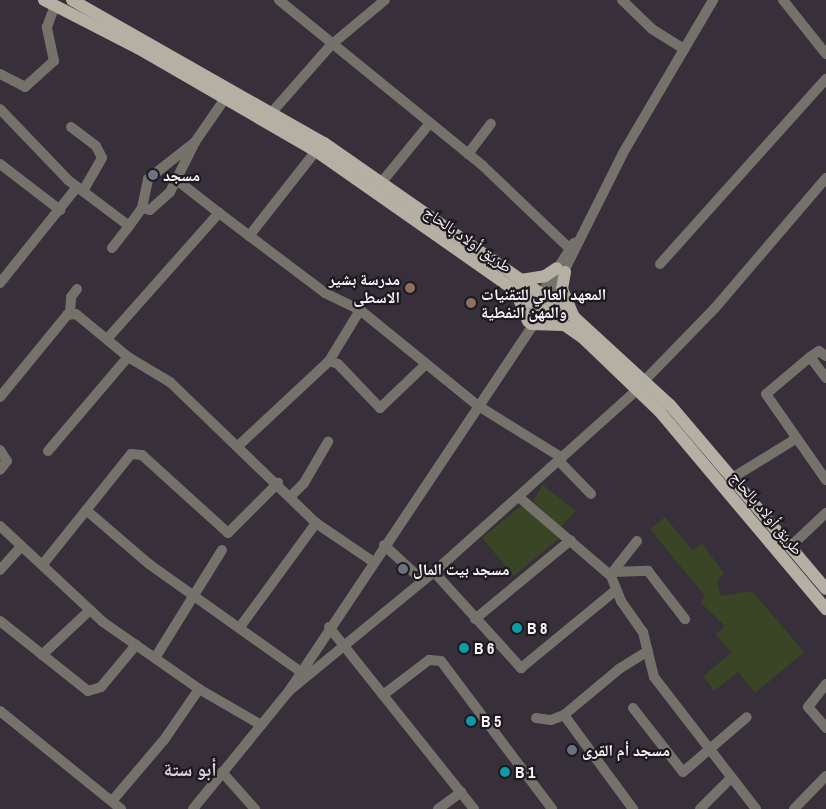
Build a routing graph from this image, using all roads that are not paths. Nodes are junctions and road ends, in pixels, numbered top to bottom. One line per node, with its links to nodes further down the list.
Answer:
1 (72, 0): 15 (main road, طريق أولاد بالحاج)
2 (279, 0): 8 (street)
3 (622, 0): 9 (street)
4 (713, 0): 9 (street)
5 (783, 0): 10 (street)
6 (383, 1): 8 (street)
7 (49, 3): 11 (street); 13 (main road, طريق أولاد بالحاج)
8 (331, 45): 15 (street); 16 (street)
9 (684, 49): 32 (street)
10 (826, 54)
11 (0, 74)
12 (826, 79): 35 (street)
13 (226, 97): 19 (street); 20 (main road, طريق أولاد بالحاج)
14 (0, 110): 26 (street)
15 (272, 110): 25 (main road, طريق أولاد بالحاج)
16 (430, 123): 21 (street); 25 (street)
17 (491, 124): 21 (street)
18 (71, 127): 26 (street)
19 (195, 142): 24 (street); 27 (street)
20 (316, 151): 31 (street); 40 (main road, طريق أولاد بالحاج)
21 (468, 154): 34 (street)
22 (0, 164): 28 (street)
23 (826, 178): 54 (street)
24 (178, 181): 27 (street); 29 (street)
25 (381, 183): 37 (main road, طريق أولاد بالحاج)
26 (80, 189): 28 (street); 30 (street)
27 (142, 208): 30 (street)
28 (60, 210): 38 (street)
29 (219, 213): 31 (street); 47 (street)
30 (129, 226): 33 (street)
31 (249, 236): 43 (street)
32 (578, 239): 34 (street); 36 (street)
33 (112, 248)
34 (570, 248): 36 (street)
35 (660, 264)
36 (561, 270): 37 (main road); 41 (street); 45 (main road)
37 (521, 280): 41 (main road, طريق أولاد بالحاج)
38 (0, 283)
39 (77, 288): 44 (street)
40 (517, 294): 42 (main road, طريق أولاد بالحاج); 46 (main road)
41 (546, 296): 42 (street); 45 (main road, طريق أولاد بالحاج)
42 (538, 308): 45 (main road, طريق أولاد بالحاج); 46 (street)
43 (360, 310): 51 (street); 52 (street)
44 (70, 313): 47 (street); 55 (street)
45 (569, 321): 46 (main road); 54 (main road, طريق أولاد بالحاج)
46 (528, 324): 56 (street)
47 (106, 339): 49 (street)
48 (826, 356): 50 (street)
49 (128, 357): 59 (street); 61 (street)
50 (810, 357): 53 (street); 57 (street)
51 (329, 361): 52 (street); 59 (street)
52 (424, 366): 56 (street)
53 (826, 378)
54 (642, 384): 62 (street); 64 (main road, طريق أولاد بالحاج); 89 (main road, طريق أولاد بالحاج)
55 (0, 396)
56 (477, 405): 62 (street); 76 (street)
57 (794, 440): 64 (street); 65 (street)
58 (328, 442): 68 (street)
59 (238, 446): 66 (street)
60 (0, 450): 63 (street)
61 (48, 451)
62 (560, 459): 67 (street); 69 (street)
63 (0, 470)
64 (732, 478): 78 (main road, طريق أولاد بالحاج)
65 (826, 480)
66 (278, 483): 68 (street); 70 (street)
67 (591, 494)
68 (290, 497): 72 (street)
69 (520, 498): 74 (street); 83 (street)
70 (86, 510): 81 (street); 88 (street)
71 (826, 513): 78 (street)
72 (316, 522): 80 (street); 94 (street)
73 (0, 526): 77 (street)
74 (571, 540): 84 (street); 91 (street)
75 (637, 541): 84 (street)
76 (384, 545): 80 (street); 85 (street)
77 (21, 546): 81 (street); 82 (street)
78 (790, 546): 86 (main road, طريق أولاد بالحاج)
79 (222, 550): 88 (street)
80 (372, 561): 95 (street)
81 (43, 564): 90 (street)
82 (0, 570)
83 (434, 572): 85 (street); 91 (street)
84 (612, 574): 87 (street); 92 (street)
85 (423, 581): 97 (street)
86 (826, 589)
87 (616, 590): 91 (street); 98 (street)
88 (192, 594): 94 (street); 100 (street)
89 (826, 609)
90 (90, 610): 96 (street); 99 (street)
91 (475, 619)
92 (685, 619)
93 (0, 621): 99 (street)
94 (240, 627): 101 (street)
95 (329, 627): 97 (street); 101 (street)
96 (136, 645): 99 (street); 100 (street)
97 (346, 647): 104 (street); 105 (street)
98 (648, 651): 108 (street); 113 (street)
99 (42, 655)
100 (155, 658): 103 (street)
101 (301, 672): 104 (street)
102 (826, 684): 112 (street)
103 (199, 688): 111 (street); 118 (street)
104 (289, 691): 111 (street)
105 (384, 695): 117 (street); 125 (street)
106 (633, 708): 113 (street)
107 (0, 711): 118 (street)
108 (564, 715): 110 (street); 126 (street)
109 (747, 717): 113 (street)
110 (536, 718)
111 (261, 725): 114 (street)
112 (826, 728)
113 (709, 754): 116 (street)
114 (222, 772): 120 (street); 122 (street)
115 (826, 776): 129 (street)
116 (729, 780): 119 (street); 127 (street)
117 (461, 792): 123 (street); 124 (street)
118 (112, 801): 121 (street)
119 (754, 805): 128 (street)
120 (194, 808)
121 (121, 809)
122 (255, 809)
123 (438, 809)
124 (474, 809)
125 (552, 809)
126 (634, 809)
127 (700, 809)
128 (745, 809)
129 (794, 809)

